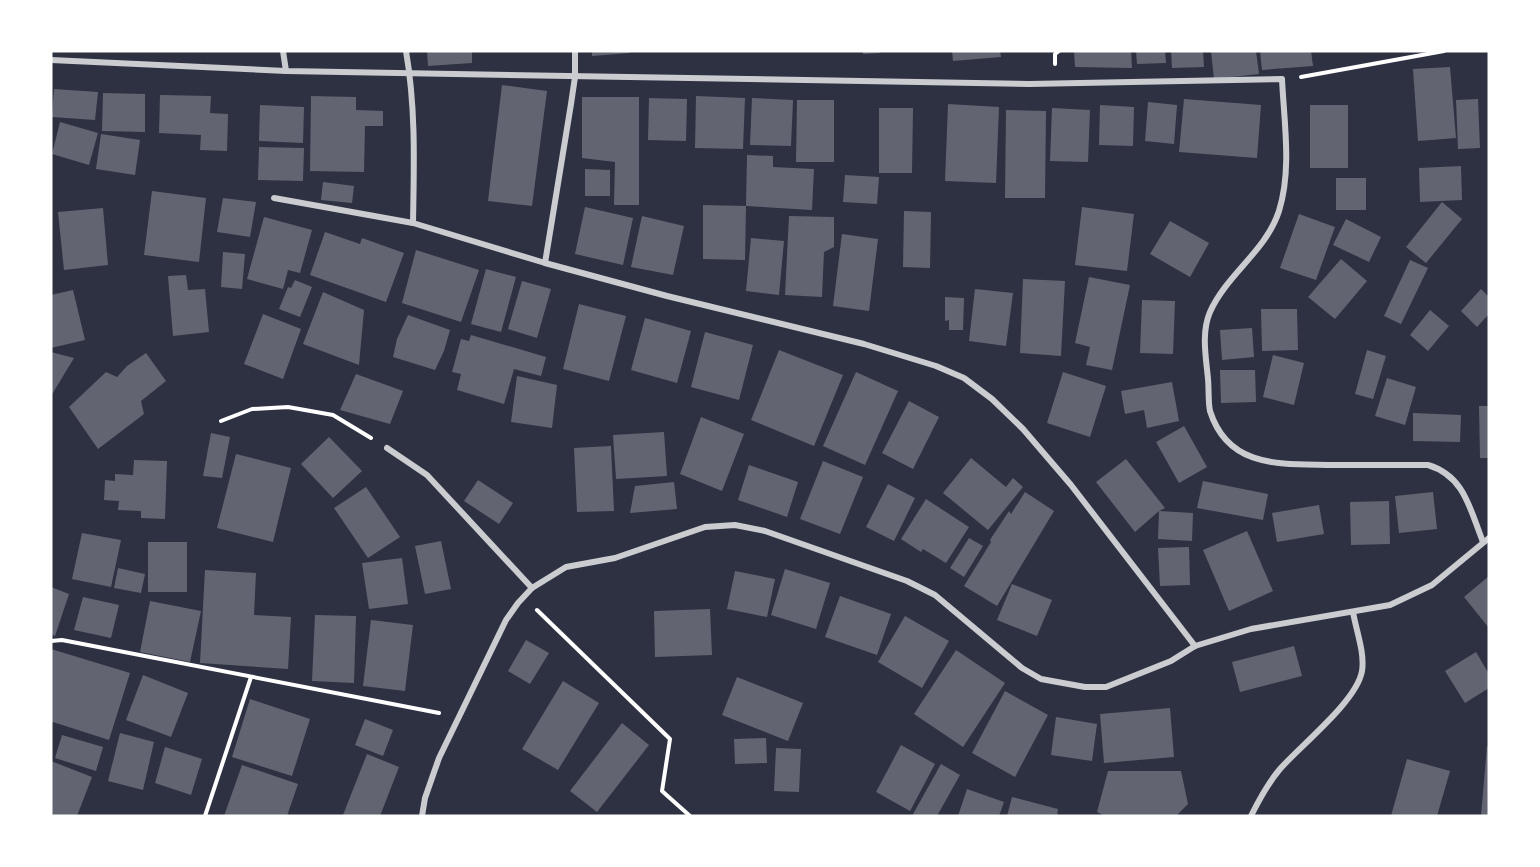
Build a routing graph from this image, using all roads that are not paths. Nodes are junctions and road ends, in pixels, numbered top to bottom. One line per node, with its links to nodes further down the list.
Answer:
1 (283, 51): 5 (street)
2 (406, 51): 6 (street)
3 (575, 51): 7 (street)
4 (51, 60): 5 (street)
5 (286, 71): 6 (street)
6 (410, 74): 7 (street); 9 (street)
7 (575, 77): 10 (street); 12 (street)
8 (274, 198): 9 (street)
9 (413, 223): 10 (street)
10 (545, 264): 15 (street)
11 (387, 448): 13 (street)
12 (1486, 540): 14 (street)
13 (531, 588): 15 (street); 16 (street)
14 (1353, 612): 15 (street); 17 (street)
15 (1195, 646)
16 (422, 816)
17 (1251, 816)

